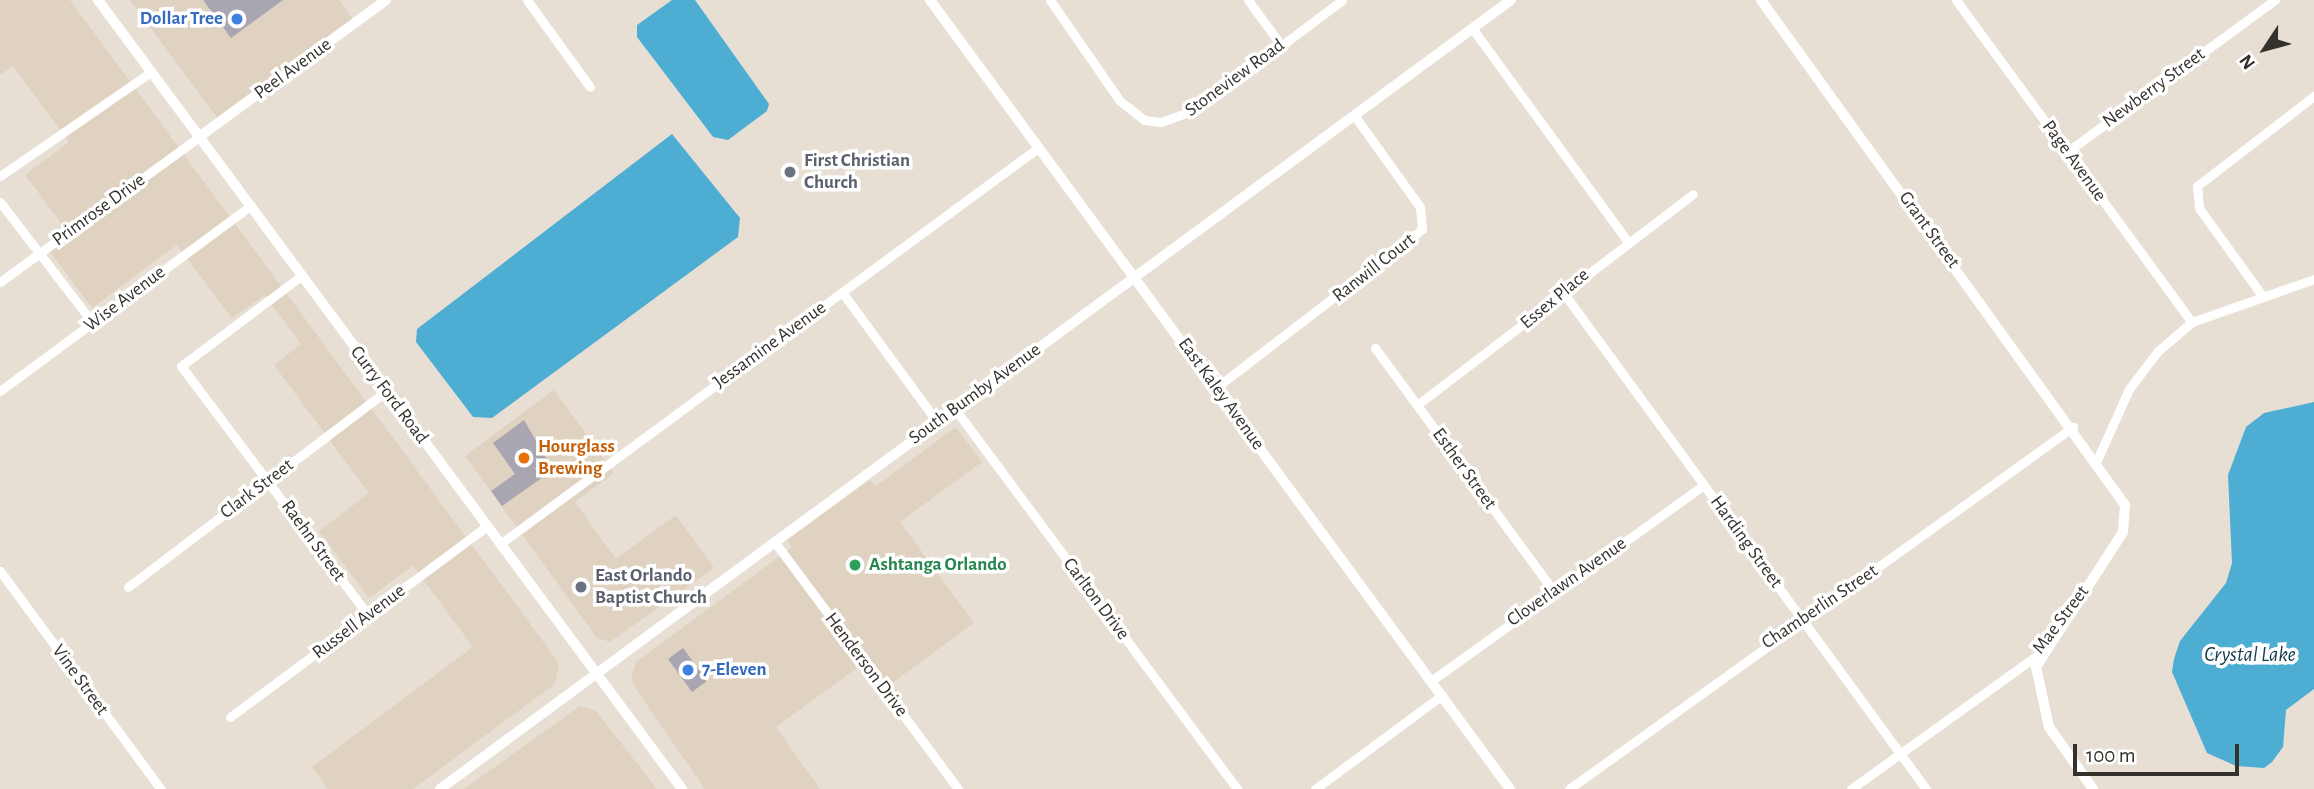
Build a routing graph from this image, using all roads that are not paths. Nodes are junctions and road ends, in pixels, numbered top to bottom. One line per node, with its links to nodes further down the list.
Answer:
1 (98, 0): 14 (street, Curry Ford Road)
2 (386, 0): 18 (street, Peel Avenue)
3 (527, 0): 15 (street)
4 (930, 0): 19 (street, East Kaley Avenue)
5 (1049, 0): 13 (street, Stoneview Road)
6 (1248, 0): 13 (street)
7 (1342, 0): 13 (street, Stoneview Road)
8 (1511, 0): 12 (street, South Bumby Avenue)
9 (1761, 0): 43 (street, Grant Street)
10 (1956, 0): 20 (street, Page Avenue)
11 (2275, 0): 20 (street, Newberry Street)
12 (1472, 29): 17 (street, South Bumby Avenue); 25 (street)
13 (1281, 45)
14 (151, 72): 18 (street, Curry Ford Road); 21 (street)
15 (590, 88)
16 (2314, 96): 32 (street)
17 (1354, 115): 28 (street, South Bumby Avenue); 37 (street, Ranwill Court)
18 (199, 137): 24 (street, Curry Ford Road); 26 (street, Primrose Drive)
19 (1040, 147): 28 (street, East Kaley Avenue); 31 (street, Jessamine Avenue)
20 (2067, 152): 34 (street, Page Avenue)
21 (0, 176)
22 (1693, 194): 25 (street, Essex Place)
23 (0, 202): 26 (street)
24 (250, 206): 27 (street, Curry Ford Road); 35 (street, Wise Avenue)
25 (1628, 242): 33 (street, Essex Place)
26 (40, 253): 30 (street, Primrose Drive); 35 (street)
27 (301, 276): 39 (street, Curry Ford Road); 45 (street, Raehn Street)
28 (1135, 276): 37 (street, East Kaley Avenue); 41 (street, South Bumby Avenue)
29 (2314, 279): 32 (street)
30 (0, 282)
31 (842, 292): 42 (street); 49 (street, Jessamine Avenue)
32 (2262, 294): 34 (street)
33 (1565, 295): 40 (street, Essex Place); 46 (street, Harding Street)
34 (2192, 322): 44 (street)
35 (93, 323): 38 (street, Wise Avenue)
36 (1375, 348): 40 (street, Esther Street)
37 (1217, 387): 57 (street, East Kaley Avenue)
38 (0, 391)
39 (386, 391): 45 (street, Clark Street); 47 (street, Curry Ford Road)
40 (1417, 405): 52 (street, Esther Street)
41 (955, 409): 42 (street, South Bumby Avenue); 65 (street, Carlton Drive)
42 (937, 422): 48 (street, South Bumby Avenue)
43 (2073, 427): 44 (street, Grant Street); 54 (street, Chamberlin Street)
44 (2097, 460): 55 (street, Mae Street)
45 (268, 481): 51 (street, Clark Street); 53 (street, Raehn Street)
46 (1704, 485): 52 (street, Cloverlawn Avenue); 54 (street, Harding Street)
47 (487, 526): 49 (street, Curry Ford Road); 53 (street, Russell Avenue)
48 (774, 541): 56 (street, South Bumby Avenue); 64 (street, Henderson Drive)
49 (500, 544): 56 (street, Curry Ford Road)
50 (0, 571): 61 (street, Vine Street)
51 (128, 587)
52 (1553, 590): 57 (street, Cloverlawn Avenue)
53 (368, 615): 59 (street, Russell Avenue)
54 (1804, 622): 60 (street, Harding Street); 68 (street, Chamberlin Street)
55 (2042, 652): 60 (street, Mae Street); 71 (street)
56 (596, 673): 62 (street, South Bumby Avenue); 63 (street, Curry Ford Road)
57 (1431, 681): 58 (street, East Kaley Avenue)
58 (1442, 695): 66 (street); 67 (street, East Kaley Avenue)
59 (230, 717)
60 (1900, 753): 69 (street, Mae Street); 70 (street, Harding Street)
61 (161, 789)
62 (440, 789)
63 (682, 789)
64 (958, 789)
65 (1237, 789)
66 (1315, 789)
67 (1510, 789)
68 (1569, 789)
69 (1851, 789)
70 (1926, 789)
71 (2092, 789)

